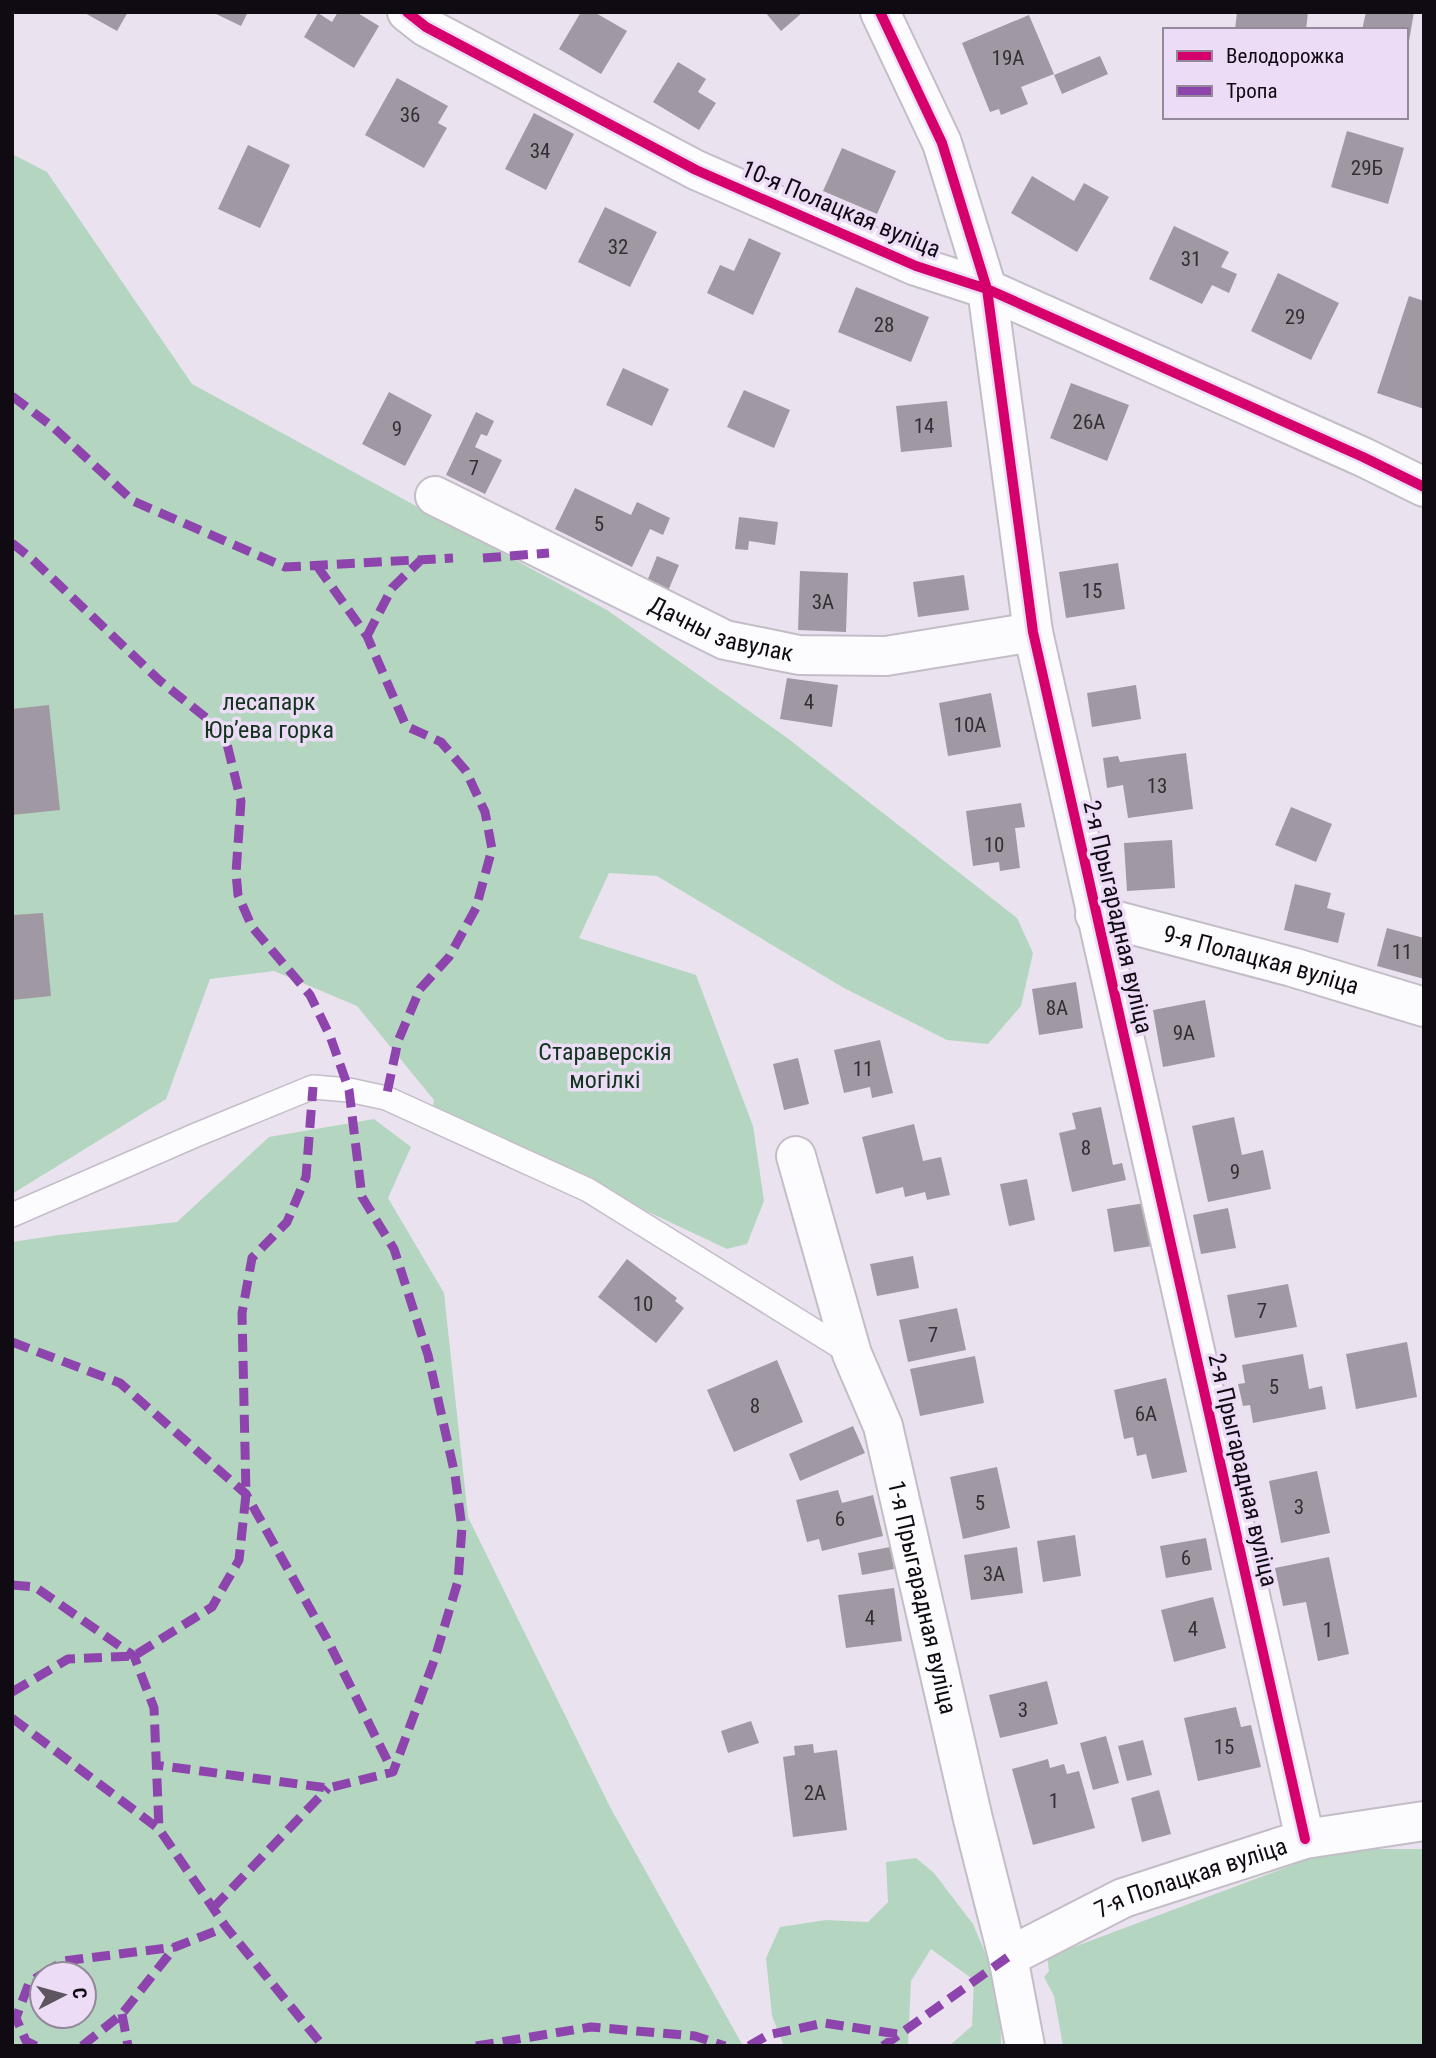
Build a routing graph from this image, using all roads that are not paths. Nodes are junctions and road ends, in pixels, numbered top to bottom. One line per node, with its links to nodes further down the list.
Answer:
1 (407, 12): 3 (street, 10-я Полацкая вуліца)
2 (880, 12): 3 (street, 2-я Прыгарадная вуліца)
3 (987, 289): 4 (street, 10-я Полацкая вуліца); 6 (street, 2-я Прыгарадная вуліца)
4 (1424, 487)
5 (435, 496): 6 (street, Дачны завулак)
6 (1033, 632): 7 (street, 2-я Прыгарадная вуліца)
7 (1095, 915): 8 (street, 9-я Полацкая вуліца); 13 (street, 2-я Прыгарадная вуліца)
8 (1424, 1007)
9 (796, 1156): 11 (street, 1-я Прыгарадная вуліца)
10 (12, 1215): 11 (lane)
11 (852, 1354): 14 (street, 1-я Прыгарадная вуліца)
12 (1424, 1821): 13 (street, 7-я Полацкая вуліца)
13 (1305, 1839): 14 (street, 7-я Полацкая вуліца)
14 (1008, 1957): 15 (street, 1-я Прыгарадная вуліца)
15 (1025, 2046)

